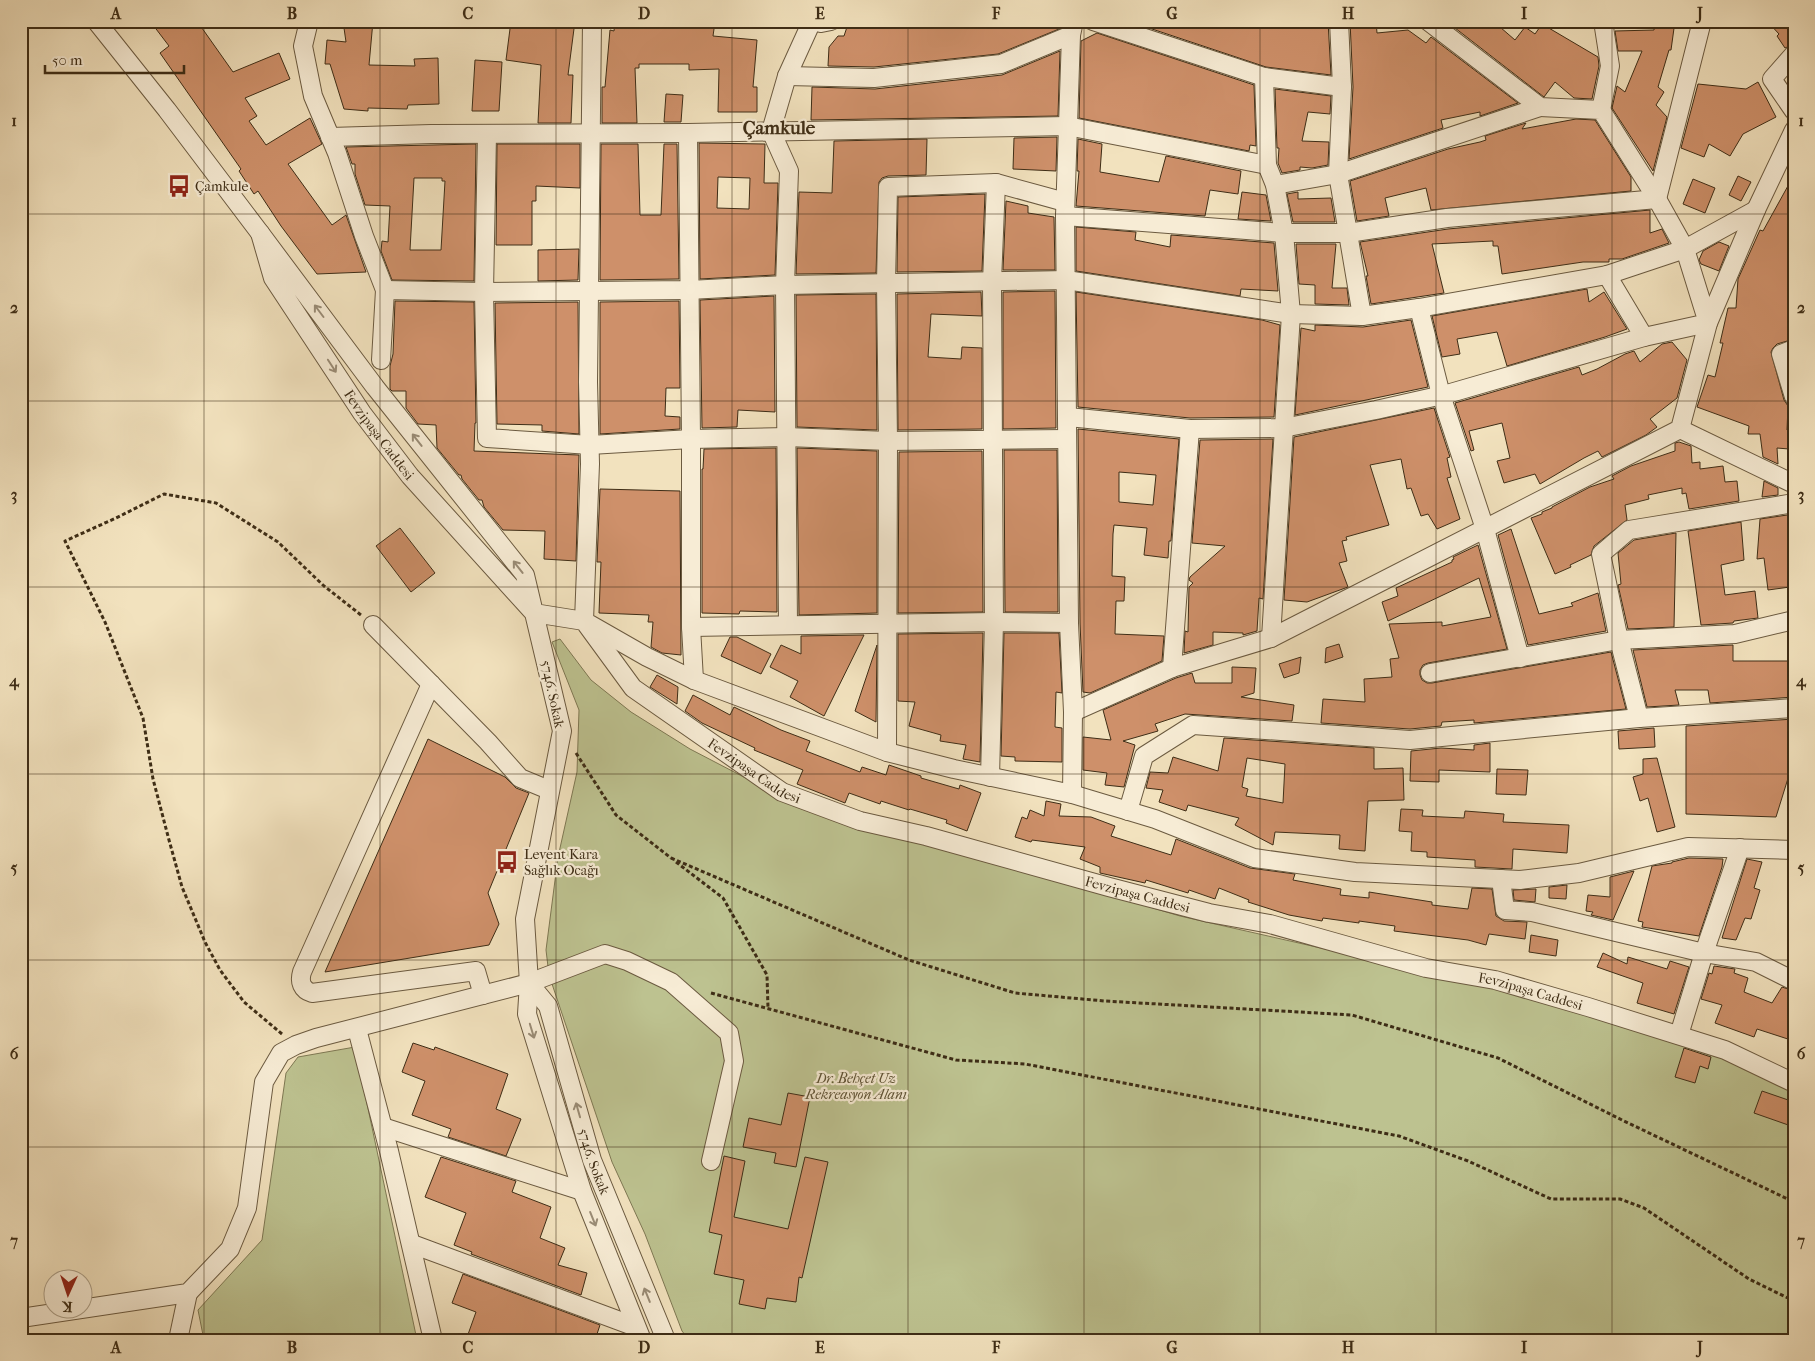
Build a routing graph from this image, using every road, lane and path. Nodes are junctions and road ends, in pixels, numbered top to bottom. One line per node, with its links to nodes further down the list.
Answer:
1 (96, 21): 33 (street, Fevzipaşa Caddesi)
2 (309, 21): 25 (street)
3 (592, 21): 23 (street)
4 (812, 21): 5 (street); 13 (street)
5 (831, 21)
6 (1093, 21): 14 (street)
7 (1338, 21): 15 (street)
8 (1428, 21): 16 (street)
9 (1603, 21): 17 (street)
10 (1702, 21): 30 (street)
11 (1072, 28): 13 (street); 19 (street)
12 (1794, 54): 18 (street)
13 (787, 76): 21 (street)
14 (1264, 77): 15 (street); 26 (street)
15 (1342, 86): 27 (street)
16 (1540, 107): 17 (street); 27 (street)
17 (1601, 110): 30 (street)
18 (1794, 112)
19 (1067, 126): 21 (street); 26 (street); 31 (street)
20 (1794, 130): 32 (street)
21 (771, 131): 24 (street); 41 (street)
22 (487, 134): 23 (street); 25 (street); 45 (street)
23 (590, 134): 24 (street); 44 (street)
24 (688, 134): 43 (street)
25 (330, 137): 42 (street)
26 (1267, 165): 29 (street)
27 (1338, 174): 29 (street); 35 (street)
28 (996, 184): 31 (street); 39 (street); 40 (street)
29 (1274, 184): 34 (street)
30 (1657, 199): 35 (street); 36 (street)
31 (1066, 209): 34 (street); 38 (street)
32 (1756, 210): 36 (street); 49 (street)
33 (260, 233): 68 (street, Fevzipaşa Caddesi, one-way to 33); 68 (street, Fevzipaşa Caddesi, one-way to 68)
34 (1284, 233): 35 (street); 47 (street)
35 (1348, 233): 48 (street)
36 (1685, 249): 37 (street); 49 (street)
37 (1607, 274): 46 (street); 50 (street)
38 (1066, 280): 39 (street); 47 (street); 55 (street)
39 (992, 282): 40 (street); 62 (street)
40 (886, 283): 41 (street); 63 (street)
41 (785, 285): 43 (street); 59 (street)
42 (385, 290): 45 (street); 52 (street)
43 (689, 290): 44 (street); 61 (street)
44 (588, 291): 45 (street); 64 (street)
45 (484, 292): 64 (street)
46 (1419, 308): 48 (street); 53 (street)
47 (1291, 314): 48 (street); 56 (street)
48 (1362, 316)
49 (1708, 323): 50 (street); 58 (street)
50 (1644, 337): 53 (street)
51 (1794, 349): 54 (street)
52 (381, 360)
53 (1441, 395): 56 (street); 67 (street)
54 (1794, 397)
55 (1068, 417): 57 (street); 60 (street)
56 (1283, 428): 57 (street); 77 (street)
57 (1190, 429): 80 (street)
58 (1680, 429): 65 (street); 67 (street)
59 (787, 437): 61 (street); 63 (street); 75 (street)
60 (1067, 439): 62 (street); 73 (street)
61 (692, 440): 64 (street); 76 (street)
62 (993, 440): 63 (street); 71 (street)
63 (888, 442): 72 (street)
64 (590, 445): 70 (street)
65 (1794, 484)
66 (1794, 503): 78 (street)
67 (1485, 529): 77 (street); 79 (street)
68 (534, 613): 70 (street); 87 (street, 5746. Sokak)
69 (1794, 620): 78 (street)
70 (584, 621): 82 (street); 104 (street, Fevzipaşa Caddesi)
71 (994, 622): 72 (street); 73 (street); 89 (street)
72 (887, 623): 75 (street); 88 (street)
73 (1069, 623): 85 (street)
74 (373, 625): 83 (street); 105 (path)
75 (788, 625): 76 (street)
76 (691, 627): 82 (street)
77 (1271, 638): 80 (street)
78 (1619, 640): 79 (street); 86 (street)
79 (1520, 658): 81 (street)
80 (1172, 668): 85 (street)
81 (1430, 673)
82 (694, 680): 88 (street)
83 (431, 684): 90 (street); 101 (street)
84 (1794, 708): 86 (street)
85 (1073, 712): 91 (street)
86 (1639, 718): 92 (street)
87 (562, 731): 90 (street, 5746. Sokak); 95 (path)
88 (887, 752): 89 (street)
89 (990, 777): 91 (street)
90 (549, 790): 99 (street, 5746. Sokak)
91 (1072, 794): 92 (street)
92 (1128, 811): 96 (street)
93 (1740, 848): 94 (street); 96 (street); 97 (street)
94 (1794, 850)
95 (671, 858): 102 (path); 110 (path)
96 (1502, 879): 97 (street)
97 (1704, 953): 98 (street); 104 (street)
98 (1794, 981)
99 (529, 983): 101 (street); 108 (street); 109 (street, 5746. Sokak, one-way to 109); 118 (street, 5746. Sokak, one-way to 99)
100 (710, 993): 102 (path)
101 (483, 995): 103 (street)
102 (768, 1009): 113 (path)
103 (357, 1029): 105 (street); 107 (street)
104 (1679, 1035): 106 (street, Fevzipaşa Caddesi)
105 (296, 1045): 112 (street)
106 (1794, 1083)
107 (383, 1127): 109 (street); 111 (street)
108 (711, 1161)
109 (582, 1191): 115 (street, 5746. Sokak, one-way to 115)
110 (1794, 1202)
111 (412, 1244): 115 (street); 117 (street)
112 (188, 1293): 114 (street); 116 (street)
113 (1794, 1301)
114 (21, 1318)
115 (639, 1334)
116 (178, 1340)
117 (433, 1340)
118 (666, 1340)

